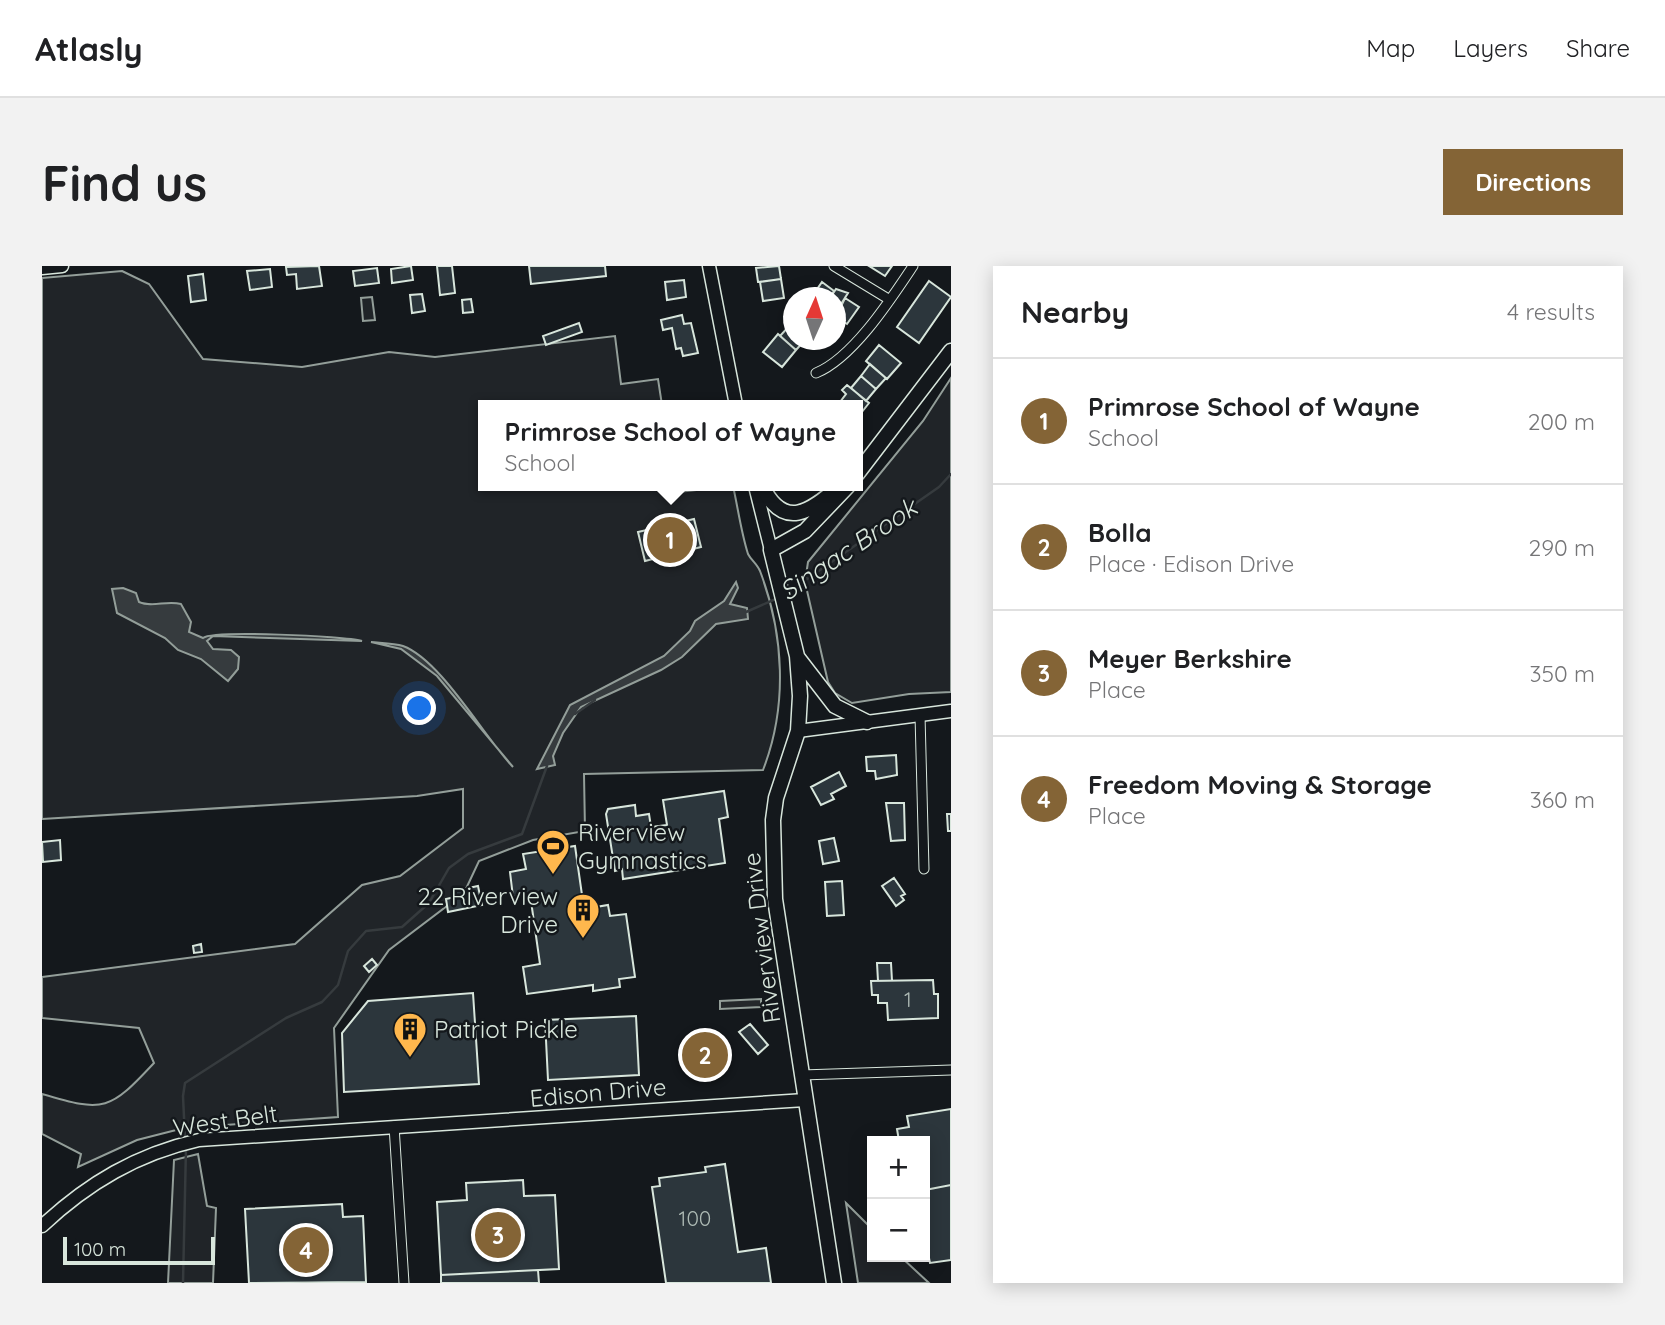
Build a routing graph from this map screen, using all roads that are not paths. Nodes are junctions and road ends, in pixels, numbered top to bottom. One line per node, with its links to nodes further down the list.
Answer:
1 (62, 266): 5 (main road)
2 (709, 266): 9 (main road)
3 (834, 266): 6 (street)
4 (913, 266): 6 (street)
5 (42, 268)
6 (890, 300): 8 (street)
7 (951, 351): 10 (main road)
8 (816, 373)
9 (735, 400)
10 (863, 465)
11 (756, 491): 15 (main road)
12 (765, 491): 13 (main road)
13 (833, 491)
14 (843, 491): 15 (main road)
15 (771, 550): 16 (main road, Riverview Drive)
16 (796, 654): 19 (main road); 20 (main road, Riverview Drive)
17 (951, 710): 18 (main road)
18 (920, 715): 19 (main road); 21 (street)
19 (867, 722): 20 (main road)
20 (798, 731): 23 (main road, Riverview Drive)
21 (923, 869)
22 (951, 1070): 23 (street)
23 (802, 1075): 24 (main road, Riverview Drive)
24 (805, 1100): 25 (main road, Edison Drive); 28 (main road, Riverview Drive)
25 (394, 1126): 26 (main road, West Belt); 27 (street)
26 (42, 1227)
27 (404, 1283)
28 (834, 1283)

